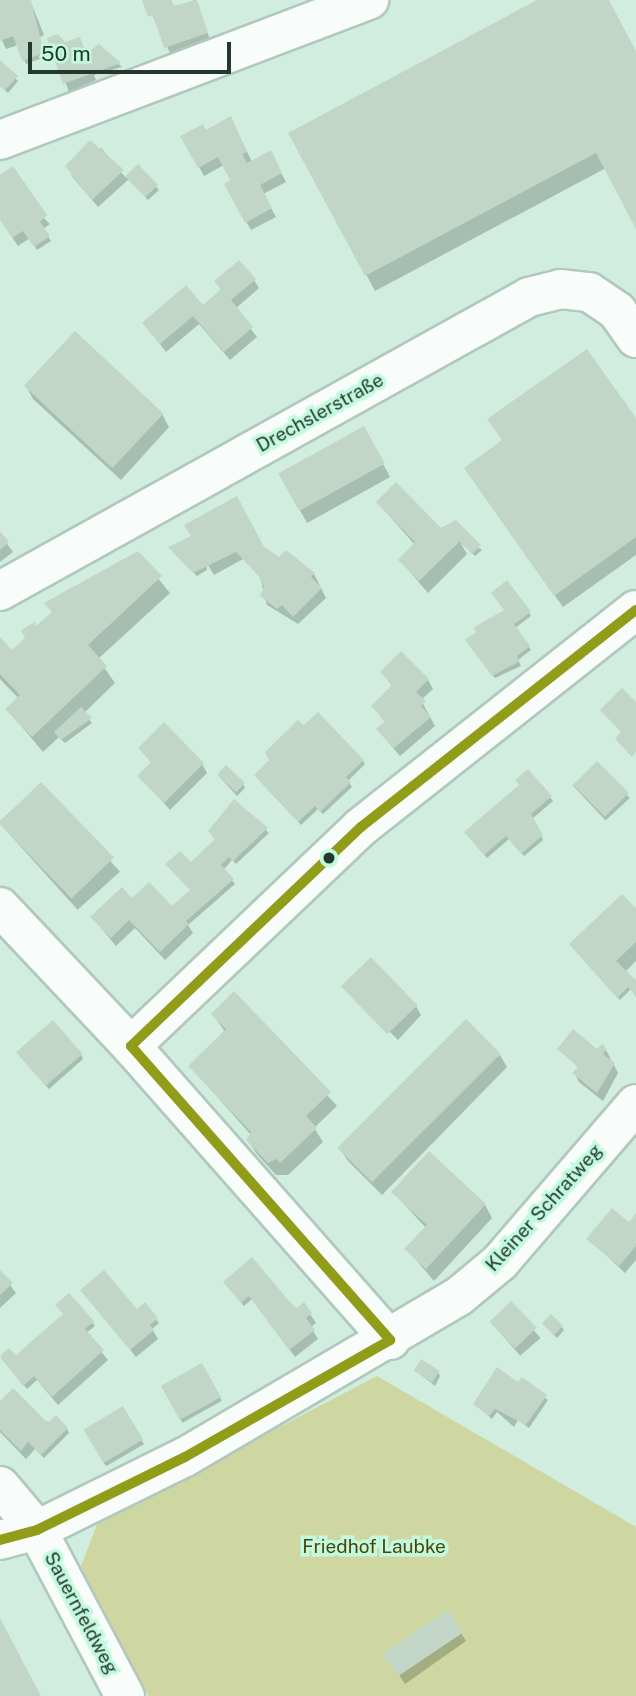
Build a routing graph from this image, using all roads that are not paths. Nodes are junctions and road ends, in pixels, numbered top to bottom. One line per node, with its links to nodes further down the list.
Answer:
1 (369, 0): 2 (street)
2 (0, 140)
3 (636, 338): 4 (street, Drechslerstraße)
4 (0, 591)
5 (636, 610): 7 (street)
6 (0, 907): 7 (street)
7 (131, 1046): 9 (street)
8 (636, 1104): 9 (street, Kleiner Schratweg)
9 (390, 1340): 11 (street, Kleiner Schratweg)
10 (0, 1486): 11 (street, Sauernfeldweg)
11 (37, 1530): 12 (street, Kleiner Schratweg); 13 (street, Sauernfeldweg)
12 (0, 1540)
13 (125, 1696)

